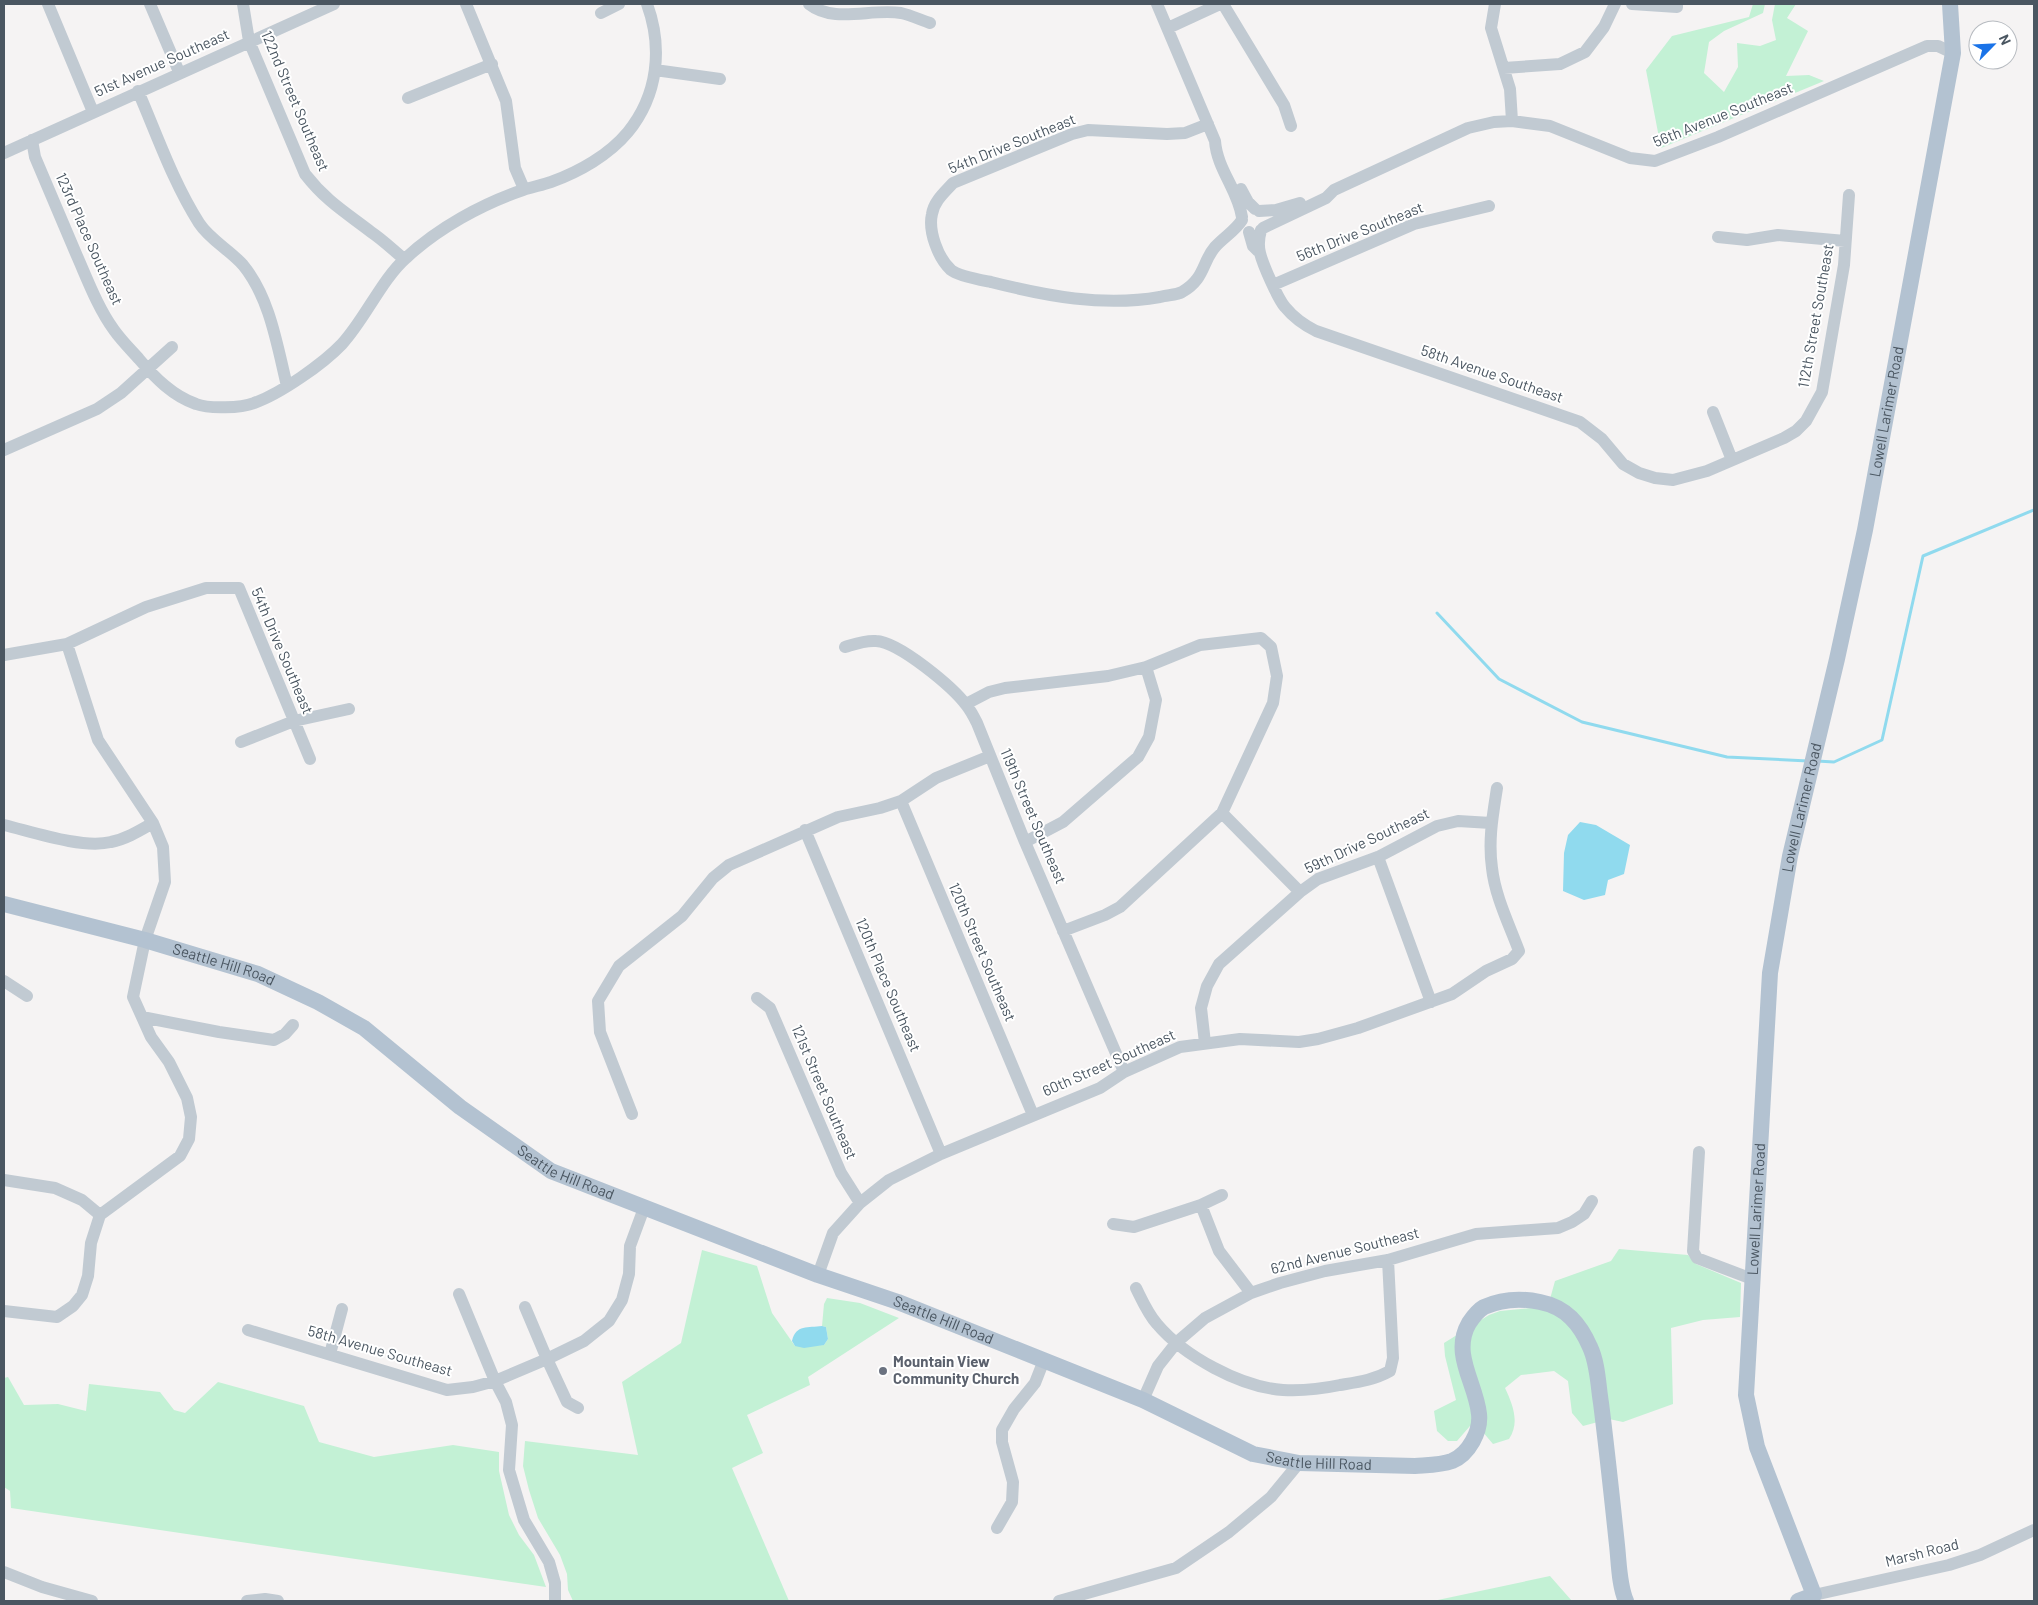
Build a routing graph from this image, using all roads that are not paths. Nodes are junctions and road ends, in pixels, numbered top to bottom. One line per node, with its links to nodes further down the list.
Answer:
1 (48, 4): 28 (street)
2 (150, 4): 24 (street)
3 (244, 4): 19 (street, 122nd Street Southeast)
4 (334, 4): 19 (street, 51st Avenue Southeast)
5 (466, 4): 21 (street)
6 (619, 4): 16 (street)
7 (647, 4): 23 (street, 123rd Place Southeast)
8 (808, 4): 17 (street)
9 (1157, 4): 18 (street)
10 (1222, 4): 18 (street); 31 (street)
11 (1495, 4): 22 (street)
12 (1615, 4): 22 (street)
13 (1632, 4): 15 (street)
14 (1950, 4): 20 (main road, Lowell Larimer Road)
15 (1677, 5)
16 (601, 13)
17 (930, 23)
18 (1168, 28): 30 (street)
19 (249, 41): 24 (street, 51st Avenue Southeast); 45 (street, 122nd Street Southeast)
20 (1952, 53): 29 (street, 56th Avenue Southeast); 98 (main road, Lowell Larimer Road)
21 (492, 64): 27 (street); 35 (street)
22 (1504, 68): 29 (street)
23 (656, 70): 25 (street); 35 (street, 123rd Place Southeast)
24 (179, 72): 26 (street, 51st Avenue Southeast)
25 (720, 80)
26 (138, 91): 28 (street, 51st Avenue Southeast); 49 (street)
27 (408, 98)
28 (93, 112): 32 (street, 51st Avenue Southeast)
29 (1512, 121): 36 (street, 56th Avenue Southeast)
30 (1208, 124): 33 (street); 42 (street, 54th Drive Southeast)
31 (1291, 126)
32 (32, 140): 34 (street, 51st Avenue Southeast); 48 (street, 123rd Place Southeast)
33 (1215, 141): 39 (street); 40 (street)
34 (4, 153)
35 (524, 190): 45 (street, 123rd Place Southeast)
36 (1334, 190): 39 (street, 56th Avenue Southeast); 41 (street, 56th Avenue Southeast)
37 (1849, 195): 44 (street, 112th Street Southeast)
38 (1489, 206): 46 (street, 56th Drive Southeast)
39 (1257, 210): 40 (street); 41 (street)
40 (1242, 218): 41 (street); 42 (street)
41 (1255, 230): 42 (street, 56th Avenue Southeast); 46 (street, 58th Avenue Southeast)
42 (1228, 236)
43 (1718, 237): 44 (street)
44 (1845, 241): 52 (street, 112th Street Southeast)
45 (404, 259): 49 (street, 123rd Place Southeast)
46 (1274, 285): 52 (street, 58th Avenue Southeast)
47 (172, 347): 48 (street)
48 (146, 368): 49 (street, 123rd Place Southeast); 51 (street)
49 (287, 386)
50 (1713, 412): 52 (street)
51 (4, 450)
52 (1735, 459)
53 (67, 644): 55 (street, 54th Drive Southeast); 59 (street, 54th Drive Southeast); 66 (street)
54 (845, 647): 57 (street, 119th Street Southeast)
55 (4, 655)
56 (1146, 667): 57 (street); 65 (street); 70 (street)
57 (966, 704): 61 (street, 119th Street Southeast)
58 (349, 709): 59 (street)
59 (294, 722): 60 (street); 62 (street, 54th Drive Southeast)
60 (241, 742)
61 (990, 756): 64 (street); 70 (street, 119th Street Southeast)
62 (310, 760)
63 (1498, 788): 67 (street)
64 (901, 801): 69 (street); 85 (street, 120th Street Southeast)
65 (1222, 814): 72 (street); 74 (street)
66 (153, 823): 68 (street); 75 (street)
67 (1491, 823): 71 (street, 59th Drive Southeast); 79 (street, 60th Street Southeast)
68 (4, 826)
69 (805, 830): 84 (street); 87 (street, 120th Place Southeast)
70 (1025, 842): 74 (street, 119th Street Southeast)
71 (1378, 857): 72 (street, 59th Drive Southeast); 79 (street)
72 (1300, 892): 82 (street, 59th Drive Southeast)
73 (4, 904): 75 (main road, Seattle Hill Road)
74 (1063, 931): 83 (street, 119th Street Southeast)
75 (145, 940): 80 (street); 93 (main road, Seattle Hill Road)
76 (4, 981): 77 (street)
77 (27, 996)
78 (757, 998): 91 (street, 121st Street Southeast)
79 (1431, 1002): 82 (street, 60th Street Southeast)
80 (142, 1017): 81 (street); 94 (street)
81 (293, 1025)
82 (1205, 1043): 83 (street, 60th Street Southeast)
83 (1124, 1072): 85 (street, 60th Street Southeast)
84 (632, 1114)
85 (1032, 1115): 87 (street, 60th Street Southeast)
86 (1699, 1152): 98 (street)
87 (940, 1154): 91 (street, 60th Street Southeast)
88 (4, 1180): 94 (street)
89 (1222, 1195): 92 (street)
90 (1592, 1200): 96 (street, 62nd Avenue Southeast)
91 (860, 1202): 97 (street, 60th Street Southeast)
92 (1200, 1204): 95 (street); 100 (street)
93 (644, 1208): 97 (main road, Seattle Hill Road); 108 (street, 58th Avenue Southeast)
94 (100, 1215): 104 (street)
95 (1113, 1224)
96 (1388, 1260): 100 (street, 62nd Avenue Southeast); 106 (street)
97 (818, 1275): 109 (main road, Seattle Hill Road)
98 (1752, 1279): 117 (main road, Lowell Larimer Road)
99 (1136, 1288): 106 (street)
100 (1251, 1293): 106 (street, 62nd Avenue Southeast)
101 (459, 1294): 110 (street)
102 (525, 1307): 108 (street)
103 (342, 1309): 107 (street)
104 (4, 1310)
105 (248, 1330): 107 (street, 58th Avenue Southeast)
106 (1177, 1342): 111 (street, 62nd Avenue Southeast)
107 (330, 1354): 110 (street, 58th Avenue Southeast)
108 (547, 1359): 110 (street, 58th Avenue Southeast); 112 (street)
109 (1044, 1360): 111 (main road, Seattle Hill Road); 114 (street)
110 (494, 1381): 121 (street)
111 (1143, 1400): 113 (main road, Seattle Hill Road)
112 (578, 1408)
113 (1299, 1463): 122 (street); 123 (main road, Seattle Hill Road)
114 (997, 1528)
115 (2034, 1530): 117 (street, Marsh Road)
116 (4, 1572): 118 (street)
117 (1814, 1595): 124 (main road)
118 (92, 1601)
119 (247, 1601): 120 (street)
120 (278, 1601)
121 (555, 1601)
122 (1059, 1601)
123 (1626, 1601)
124 (1798, 1601)

